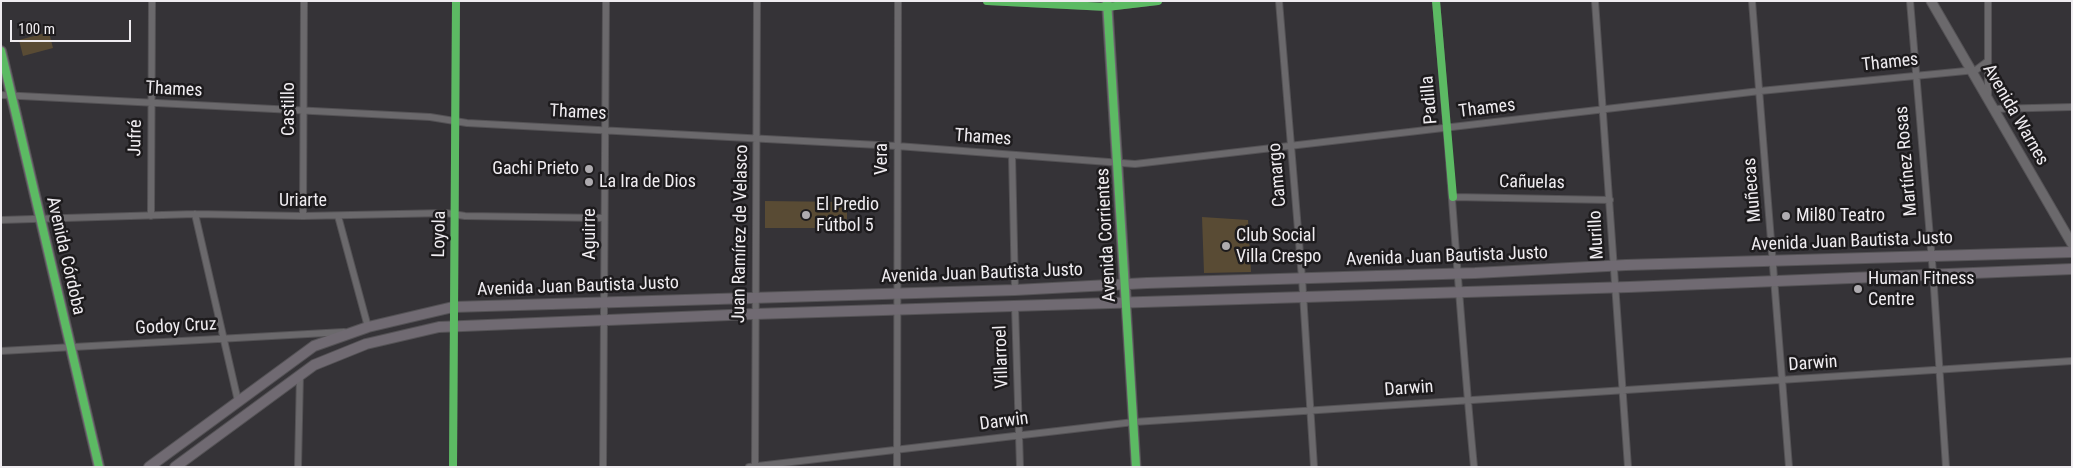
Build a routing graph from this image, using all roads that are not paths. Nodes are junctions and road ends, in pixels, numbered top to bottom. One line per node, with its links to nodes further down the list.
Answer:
1 (152, 1): 25 (street, Jufré)
2 (304, 1): 29 (street, Castillo)
3 (456, 1): 30 (street, Loyola)
4 (606, 1): 32 (street, Aguirre)
5 (757, 1): 33 (street, Juan Ramírez de Velasco)
6 (898, 1): 34 (street, Vera)
7 (987, 1): 16 (street)
8 (1158, 1): 16 (street)
9 (1279, 1): 35 (street, Camargo)
10 (1436, 1): 31 (street, Padilla)
11 (1595, 1): 28 (street, Murillo)
12 (1752, 1): 23 (street, Muñecas)
13 (1910, 1): 22 (street, Martínez Rosas)
14 (1931, 1): 18 (main road, Avenida Warnes)
15 (1988, 1): 19 (street)
16 (1107, 4): 37 (main road, Avenida Corrientes)
17 (1, 51): 24 (main road, Avenida Córdoba)
18 (1965, 60): 20 (main road, Avenida Warnes); 21 (street)
19 (1988, 60): 20 (street); 26 (street)
20 (1971, 70): 21 (street, Thames); 26 (main road, Avenida Warnes)
21 (1958, 71): 22 (street, Thames)
22 (1915, 75): 23 (street, Thames); 50 (street, Martínez Rosas)
23 (1760, 91): 28 (street, Thames); 51 (street, Muñecas)
24 (6, 95): 25 (street, Thames); 45 (main road, Avenida Córdoba)
25 (152, 104): 29 (street, Thames); 42 (street, Jufré)
26 (1991, 105): 27 (street); 48 (main road, Avenida Warnes)
27 (2072, 107)
28 (1603, 111): 31 (street, Thames); 39 (street, Murillo)
29 (304, 112): 30 (street, Thames); 43 (street, Castillo)
30 (454, 121): 32 (street, Thames); 41 (street, Loyola)
31 (1447, 129): 35 (street, Thames); 38 (street, Padilla)
32 (605, 130): 33 (street, Thames); 46 (street, Aguirre)
33 (757, 138): 34 (street, Thames); 64 (street, Juan Ramírez de Velasco)
34 (897, 146): 36 (street, Thames); 62 (street, Vera)
35 (1291, 146): 37 (street, Thames); 56 (street, Camargo)
36 (1012, 155): 37 (street, Thames); 60 (street)
37 (1118, 163): 58 (main road, Avenida Corrientes)
38 (1453, 197): 39 (street, Cañuelas); 55 (street, Padilla)
39 (1610, 200): 52 (street, Murillo)
40 (195, 214): 42 (street, Uriarte); 43 (street, Uriarte); 75 (street)
41 (455, 215): 44 (street, Uriarte); 46 (street, Uriarte); 68 (street, Loyola)
42 (151, 216): 45 (street, Uriarte)
43 (303, 216): 44 (street, Uriarte)
44 (338, 216): 73 (street)
45 (40, 217): 47 (street, Uriarte); 76 (main road, Avenida Córdoba)
46 (604, 218): 65 (street, Aguirre)
47 (1, 220)
48 (2072, 244)
49 (2072, 252): 50 (main road, Avenida Juan Bautista Justo)
50 (1931, 256): 51 (main road, Avenida Juan Bautista Justo); 54 (street, Martínez Rosas)
51 (1773, 262): 52 (main road, Avenida Juan Bautista Justo); 57 (street, Muñecas)
52 (1614, 266): 55 (main road, Avenida Juan Bautista Justo); 59 (street, Murillo)
53 (2072, 269): 54 (main road, Avenida Juan Bautista Justo)
54 (1933, 273): 57 (main road, Avenida Juan Bautista Justo); 79 (street, Martínez Rosas)
55 (1457, 274): 56 (main road, Avenida Juan Bautista Justo); 61 (street, Padilla)
56 (1302, 278): 58 (main road, Avenida Juan Bautista Justo); 63 (street, Camargo)
57 (1775, 281): 59 (main road, Avenida Juan Bautista Justo); 81 (street, Muñecas)
58 (1125, 284): 60 (main road, Avenida Juan Bautista Justo); 66 (main road, Avenida Corrientes)
59 (1616, 288): 61 (main road, Avenida Juan Bautista Justo); 82 (street, Murillo)
60 (1015, 290): 62 (main road, Avenida Juan Bautista Justo)
61 (1458, 292): 63 (main road, Avenida Juan Bautista Justo); 83 (street, Padilla)
62 (898, 294): 64 (main road, Avenida Juan Bautista Justo); 69 (street, Vera)
63 (1303, 296): 66 (main road, Avenida Juan Bautista Justo); 85 (street, Camargo)
64 (754, 298): 65 (main road, Avenida Juan Bautista Justo); 70 (street, Juan Ramírez de Velasco)
65 (605, 303): 68 (main road, Avenida Juan Bautista Justo); 71 (street, Aguirre)
66 (1126, 304): 67 (main road, Avenida Juan Bautista Justo); 86 (main road, Avenida Corrientes)
67 (1015, 306): 69 (main road, Avenida Juan Bautista Justo); 87 (street, Villarroel)
68 (453, 307): 72 (street, Loyola); 73 (main road, Avenida Juan Bautista Justo)
69 (898, 312): 70 (main road, Avenida Juan Bautista Justo); 88 (street, Vera)
70 (754, 314): 71 (main road, Avenida Juan Bautista Justo); 89 (street, Juan Ramírez de Velasco)
71 (605, 321): 72 (main road, Avenida Juan Bautista Justo); 95 (street, Aguirre)
72 (453, 326): 80 (main road, Avenida Juan Bautista Justo); 94 (street, Loyola)
73 (368, 327): 74 (main road, Avenida Juan Bautista Justo)
74 (352, 332): 75 (street, Godoy Cruz); 84 (main road, Avenida Juan Bautista Justo)
75 (222, 339): 76 (street, Godoy Cruz); 84 (street)
76 (71, 347): 77 (street, Godoy Cruz); 90 (main road, Avenida Córdoba)
77 (1, 351)
78 (2072, 361): 79 (street, Darwin)
79 (1940, 370): 81 (street, Darwin); 103 (street, Martínez Rosas)
80 (300, 374): 92 (main road, Avenida Juan Bautista Justo); 93 (street)
81 (1782, 381): 82 (street, Darwin); 102 (street, Muñecas)
82 (1624, 391): 83 (street, Darwin); 101 (street, Murillo)
83 (1468, 400): 85 (street, Darwin); 100 (street, Padilla)
84 (238, 401): 91 (main road, Avenida Juan Bautista Justo)
85 (1310, 411): 86 (street, Darwin); 99 (street, Camargo)
86 (1134, 422): 87 (street, Darwin); 98 (main road, Avenida Corrientes)
87 (1019, 435): 88 (street, Darwin); 97 (street, Villarroel)
88 (897, 450): 89 (street, Darwin); 96 (street, Vera)
89 (753, 466)
90 (99, 467)
91 (149, 467)
92 (174, 467)
93 (298, 467)
94 (453, 467)
95 (603, 467)
96 (897, 467)
97 (1020, 467)
98 (1136, 467)
99 (1314, 467)
100 (1474, 467)
101 (1628, 467)
102 (1789, 467)
103 (1946, 467)

